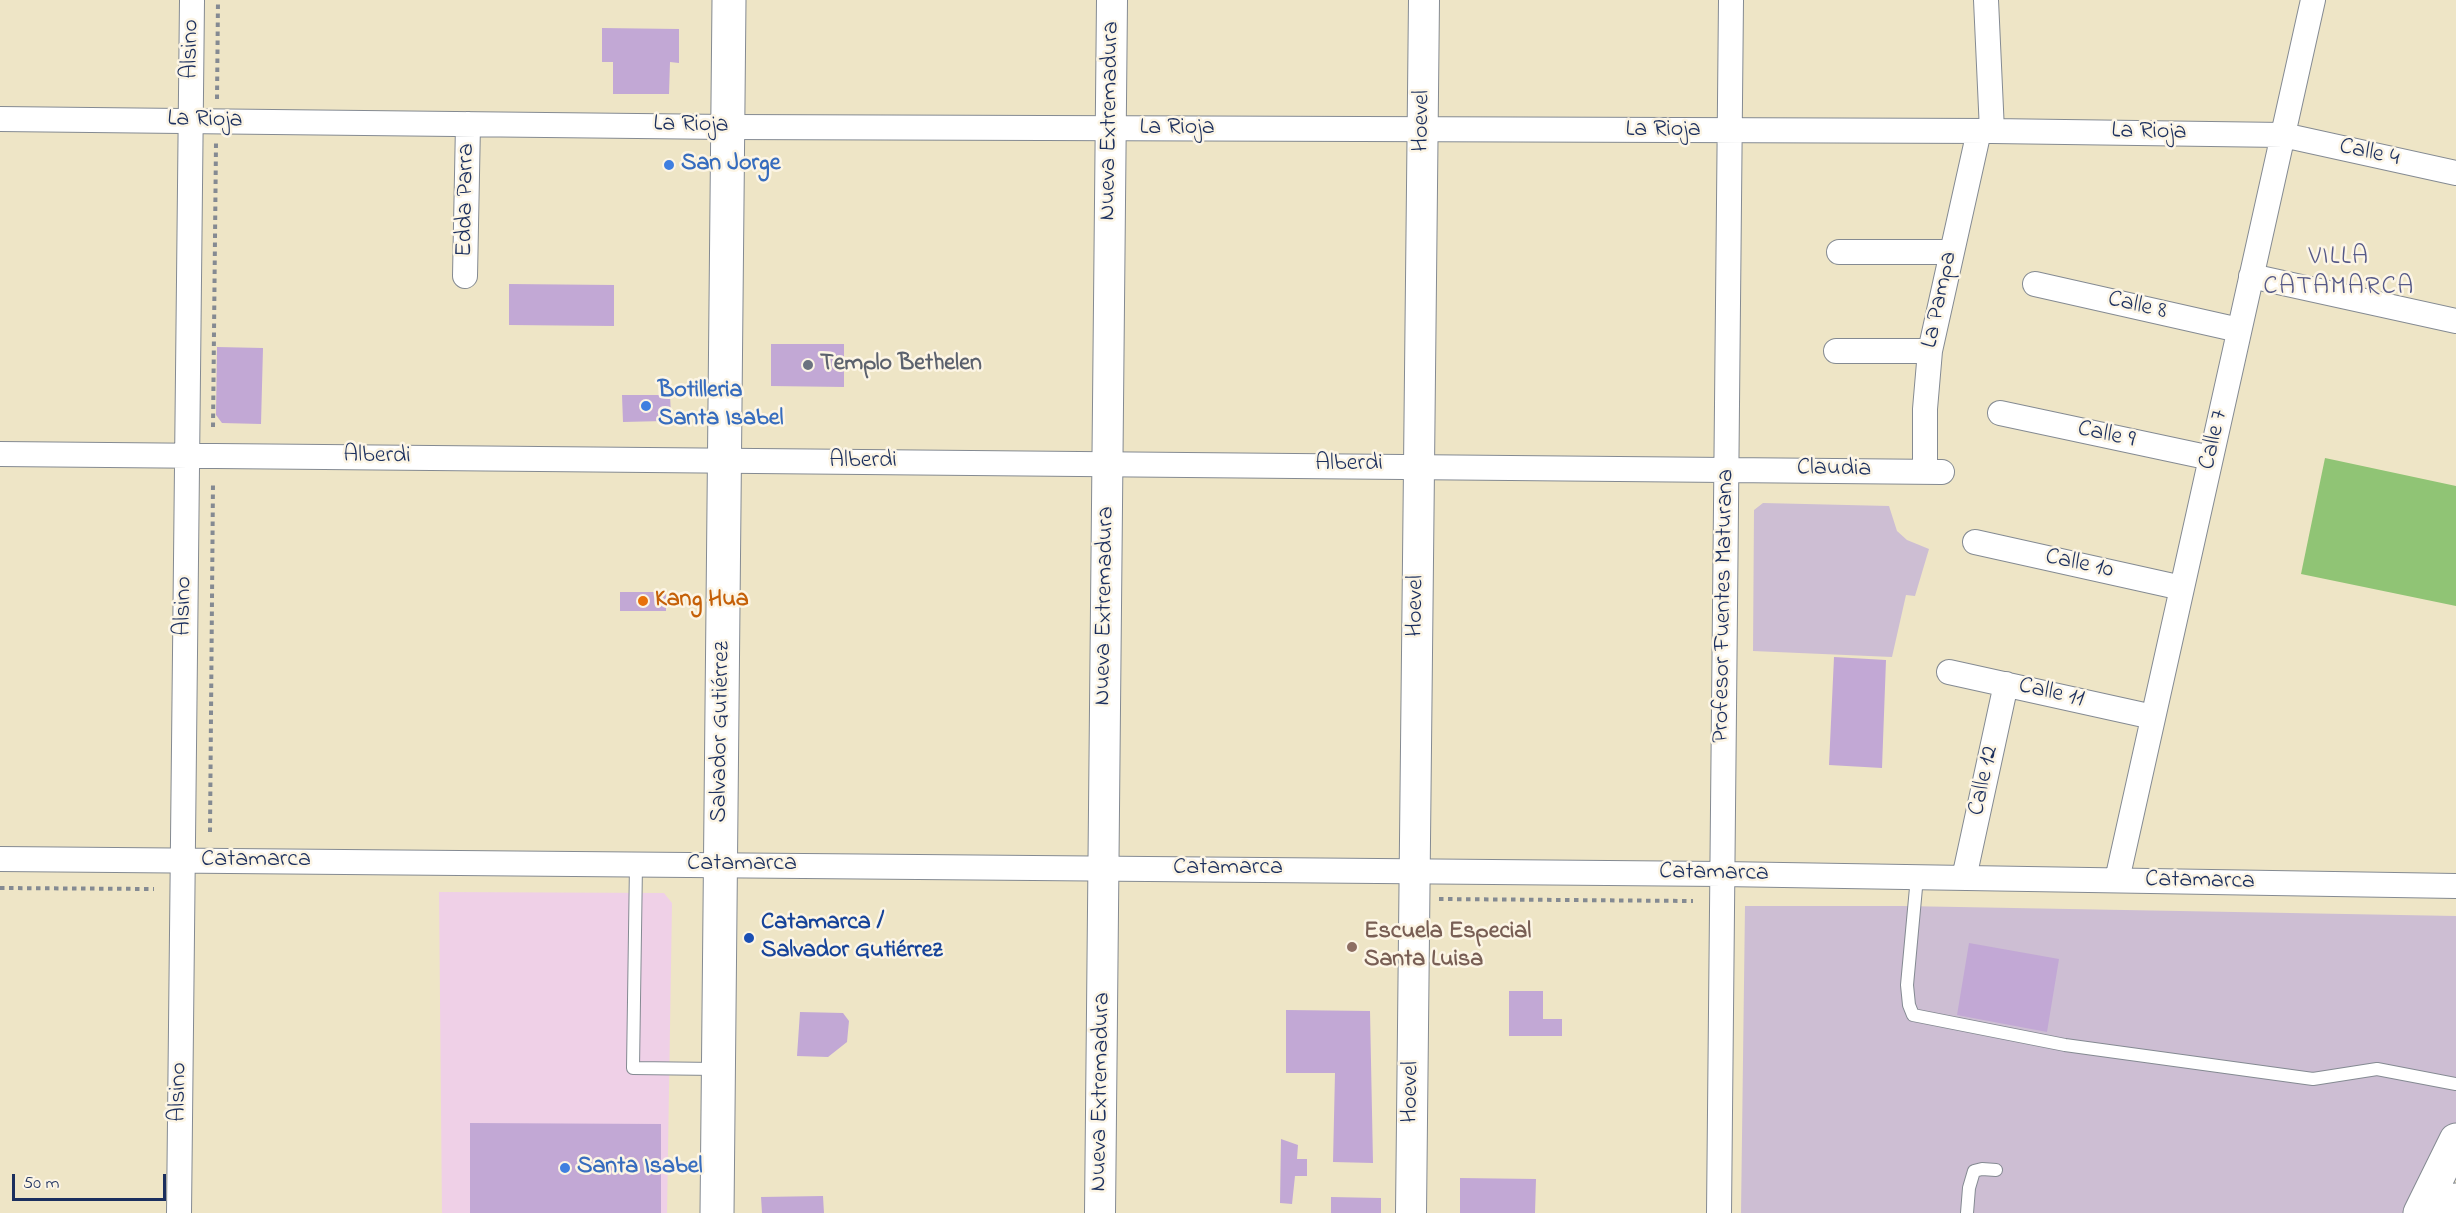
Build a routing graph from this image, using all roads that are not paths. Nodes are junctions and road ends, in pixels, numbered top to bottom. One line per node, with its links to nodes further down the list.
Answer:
1 (192, 0): 9 (street, Alsino)
2 (729, 0): 11 (main road, Salvador Gutiérrez)
3 (1112, 0): 12 (street, Nueva Extremadura)
4 (1424, 0): 13 (street, Hoevel)
5 (1731, 0): 14 (street, Profesor Fuentes Maturana)
6 (1986, 0): 15 (street, La Pampa)
7 (2313, 0): 16 (street, Calle 7)
8 (0, 119): 9 (street, La Rioja)
9 (191, 121): 10 (street, La Rioja); 29 (street, Alsino)
10 (468, 124): 11 (street, La Rioja); 20 (street, Edda Parra)
11 (728, 127): 12 (street, La Rioja); 31 (main road, Salvador Gutiérrez)
12 (1111, 129): 13 (street, La Rioja); 32 (street, Nueva Extremadura)
13 (1422, 130): 14 (street, La Rioja); 33 (street, Hoevel)
14 (1730, 131): 15 (street, La Rioja); 34 (street, Profesor Fuentes Maturana)
15 (1985, 131): 16 (street, La Rioja); 19 (street, La Pampa)
16 (2283, 135): 17 (street, Calle 4); 21 (street, Calle 7)
17 (2456, 173)
18 (1839, 252): 19 (street)
19 (1951, 252): 26 (street, La Pampa)
20 (465, 276)
21 (2251, 276): 23 (street); 24 (street, Calle 7)
22 (2035, 284): 24 (street, Calle 8)
23 (2456, 321)
24 (2239, 330): 30 (street, Calle 7)
25 (1836, 351): 26 (street)
26 (1930, 351): 35 (street, La Pampa)
27 (2001, 413): 30 (street, Calle 9)
28 (0, 454): 29 (street, Alberdi)
29 (187, 455): 31 (street, Alberdi); 42 (street, Alsino)
30 (2211, 458): 37 (street, Calle 7)
31 (724, 461): 32 (street, Alberdi); 44 (main road, Salvador Gutiérrez)
32 (1108, 465): 33 (street, Alberdi); 45 (street, Nueva Extremadura)
33 (1419, 466): 34 (street, Alberdi); 46 (street, Hoevel)
34 (1726, 468): 35 (street, Claudia); 47 (street, Profesor Fuentes Maturana)
35 (1933, 472)
36 (1975, 542): 37 (street, Calle 10)
37 (2182, 588): 40 (street, Calle 7)
38 (1949, 672): 39 (street, Calle 11)
39 (2006, 684): 40 (street, Calle 11); 49 (street, Calle 12)
40 (2153, 717): 50 (street, Calle 7)
41 (0, 859): 42 (street, Catamarca)
42 (182, 860): 43 (street, Catamarca); 57 (street, Alsino)
43 (636, 864): 44 (street, Catamarca); 52 (lane)
44 (720, 865): 45 (street, Catamarca); 52 (main road, Salvador Gutiérrez)
45 (1104, 868): 46 (street, Catamarca); 59 (street, Nueva Extremadura)
46 (1414, 871): 47 (street, Catamarca); 60 (street, Hoevel)
47 (1722, 874): 48 (street, Catamarca); 61 (street, Profesor Fuentes Maturana)
48 (1917, 877): 49 (street, Catamarca); 53 (lane)
49 (1964, 878): 50 (street, Catamarca)
50 (2117, 880): 51 (street, Catamarca)
51 (2456, 886)
52 (718, 1069): 58 (main road, Salvador Gutiérrez)
53 (2456, 1084)
54 (2456, 1140): 63 (main road)
55 (1996, 1170): 62 (lane)
56 (2456, 1200): 64 (main road)
57 (179, 1213)
58 (717, 1213)
59 (1100, 1213)
60 (1411, 1213)
61 (1719, 1213)
62 (1967, 1213)
63 (2420, 1213)
64 (2450, 1213)

